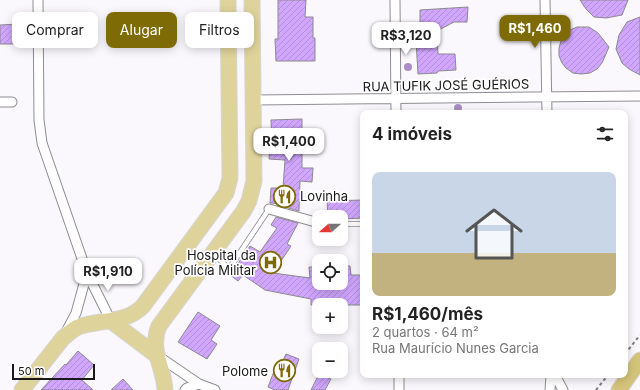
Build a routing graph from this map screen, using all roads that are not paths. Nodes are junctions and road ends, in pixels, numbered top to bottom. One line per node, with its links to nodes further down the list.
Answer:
1 (38, 0): 24 (street)
2 (228, 0): 6 (main road)
3 (252, 0): 7 (main road)
4 (395, 0): 12 (street)
5 (545, 0): 11 (street)
6 (228, 12)
7 (252, 12)
8 (229, 48): 22 (main road)
9 (252, 48): 13 (main road)
10 (640, 96): 11 (street, RUA TUFIK JOSÉ GUÉRIOS)
11 (546, 97): 12 (street, RUA TUFIK JOSÉ GUÉRIOS); 17 (street)
12 (396, 99): 13 (street, RUA TUFIK JOSÉ GUÉRIOS); 16 (street)
13 (253, 100): 23 (main road)
14 (0, 102): 15 (street)
15 (12, 102)
16 (396, 110)
17 (547, 110)
18 (269, 209): 19 (street); 23 (lane)
19 (312, 221)
20 (348, 224): 21 (lane)
21 (360, 224)
22 (192, 241): 23 (main road); 25 (main road)
23 (212, 255): 27 (main road)
24 (87, 273): 25 (street); 26 (street)
25 (111, 321): 26 (main road); 27 (main road)
26 (63, 338): 35 (main road)
27 (156, 355): 34 (street); 36 (main road)
28 (640, 360): 29 (highway)
29 (628, 377)
30 (399, 378): 39 (street)
31 (551, 378): 40 (street)
32 (557, 378): 41 (street)
33 (627, 378): 42 (highway)
34 (199, 384): 37 (street); 38 (street)
35 (22, 390)
36 (165, 390)
37 (185, 390)
38 (215, 390)
39 (399, 390)
40 (550, 390)
41 (563, 390)
42 (619, 390)

